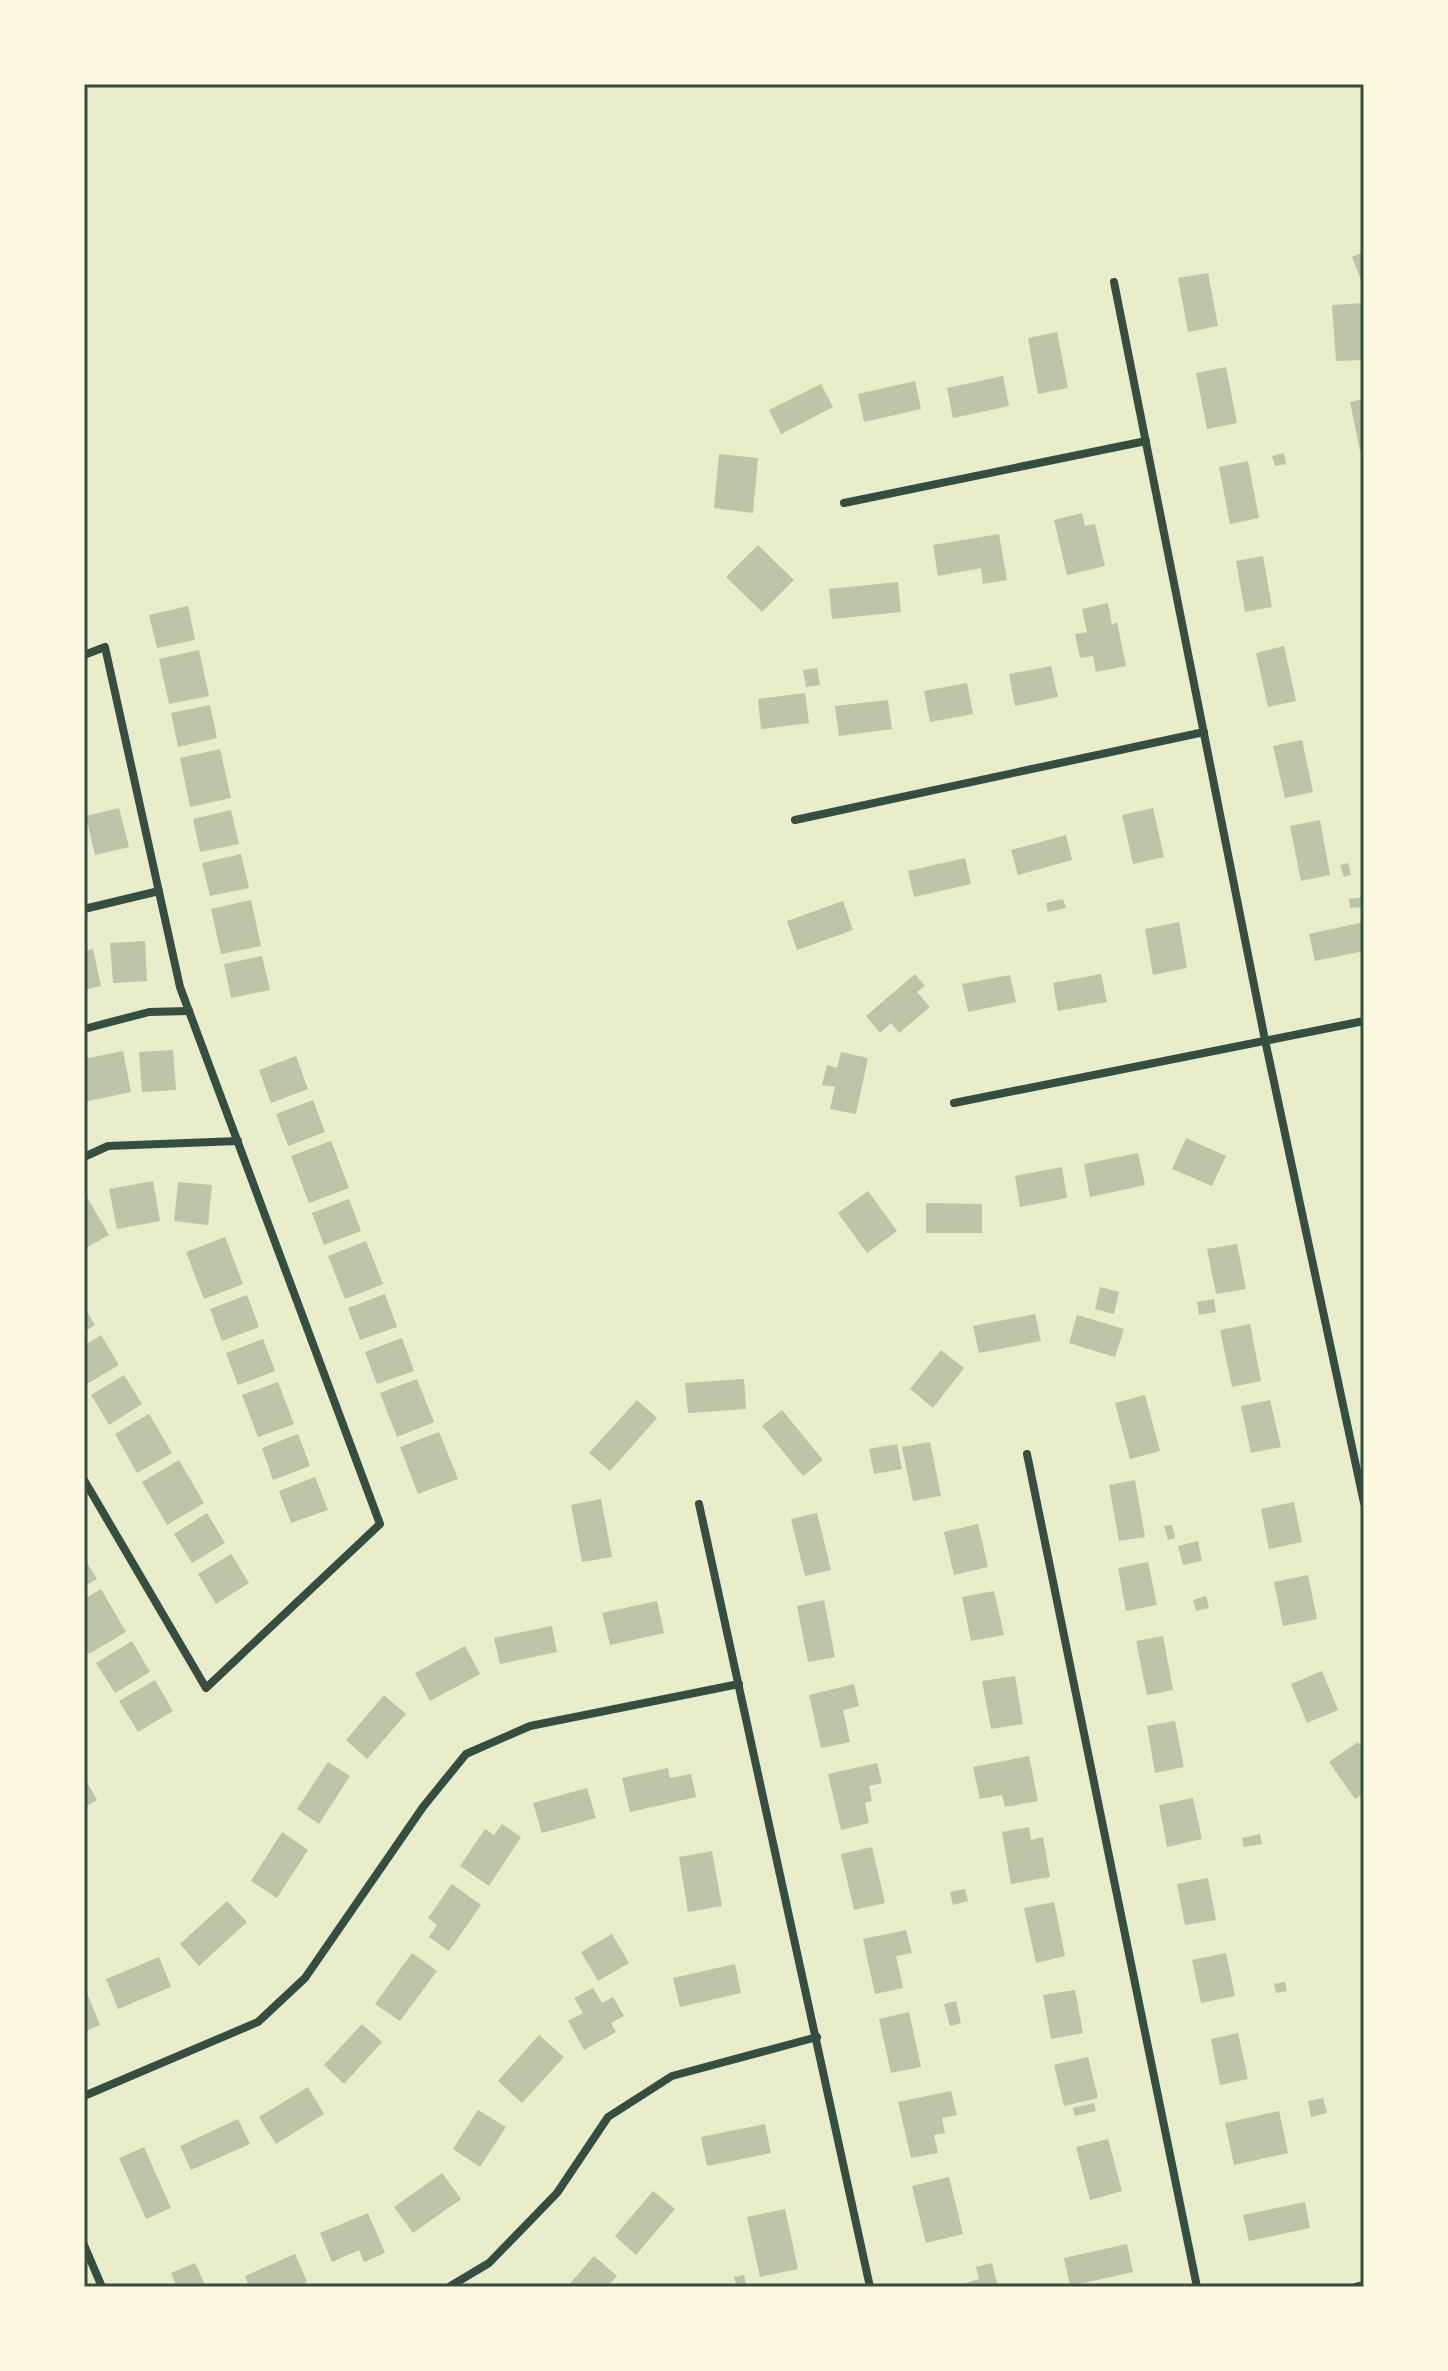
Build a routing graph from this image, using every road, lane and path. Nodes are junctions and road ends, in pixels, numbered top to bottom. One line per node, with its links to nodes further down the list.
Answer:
1 (1114, 282): 2 (street)
2 (1146, 441): 3 (street); 5 (street)
3 (844, 503)
4 (84, 655): 7 (street)
5 (1204, 732): 6 (street); 12 (street)
6 (795, 820)
7 (159, 891): 8 (street); 9 (street)
8 (84, 909)
9 (189, 1011): 11 (street); 14 (street)
10 (1364, 1021): 12 (street)
11 (84, 1029)
12 (1265, 1040): 13 (street); 18 (street)
13 (954, 1103)
14 (238, 1141): 15 (street); 17 (street)
15 (84, 1157)
16 (1027, 1454): 28 (street)
17 (84, 1480)
18 (1364, 1503)
19 (699, 1504): 20 (street)
20 (739, 1684): 21 (street); 22 (street)
21 (817, 2037): 26 (street); 27 (street)
22 (84, 2096)
23 (84, 2245): 25 (street)
24 (1364, 2285): 29 (street)
25 (102, 2287)
26 (449, 2287)
27 (870, 2287)
28 (1197, 2287)
29 (1356, 2287)

